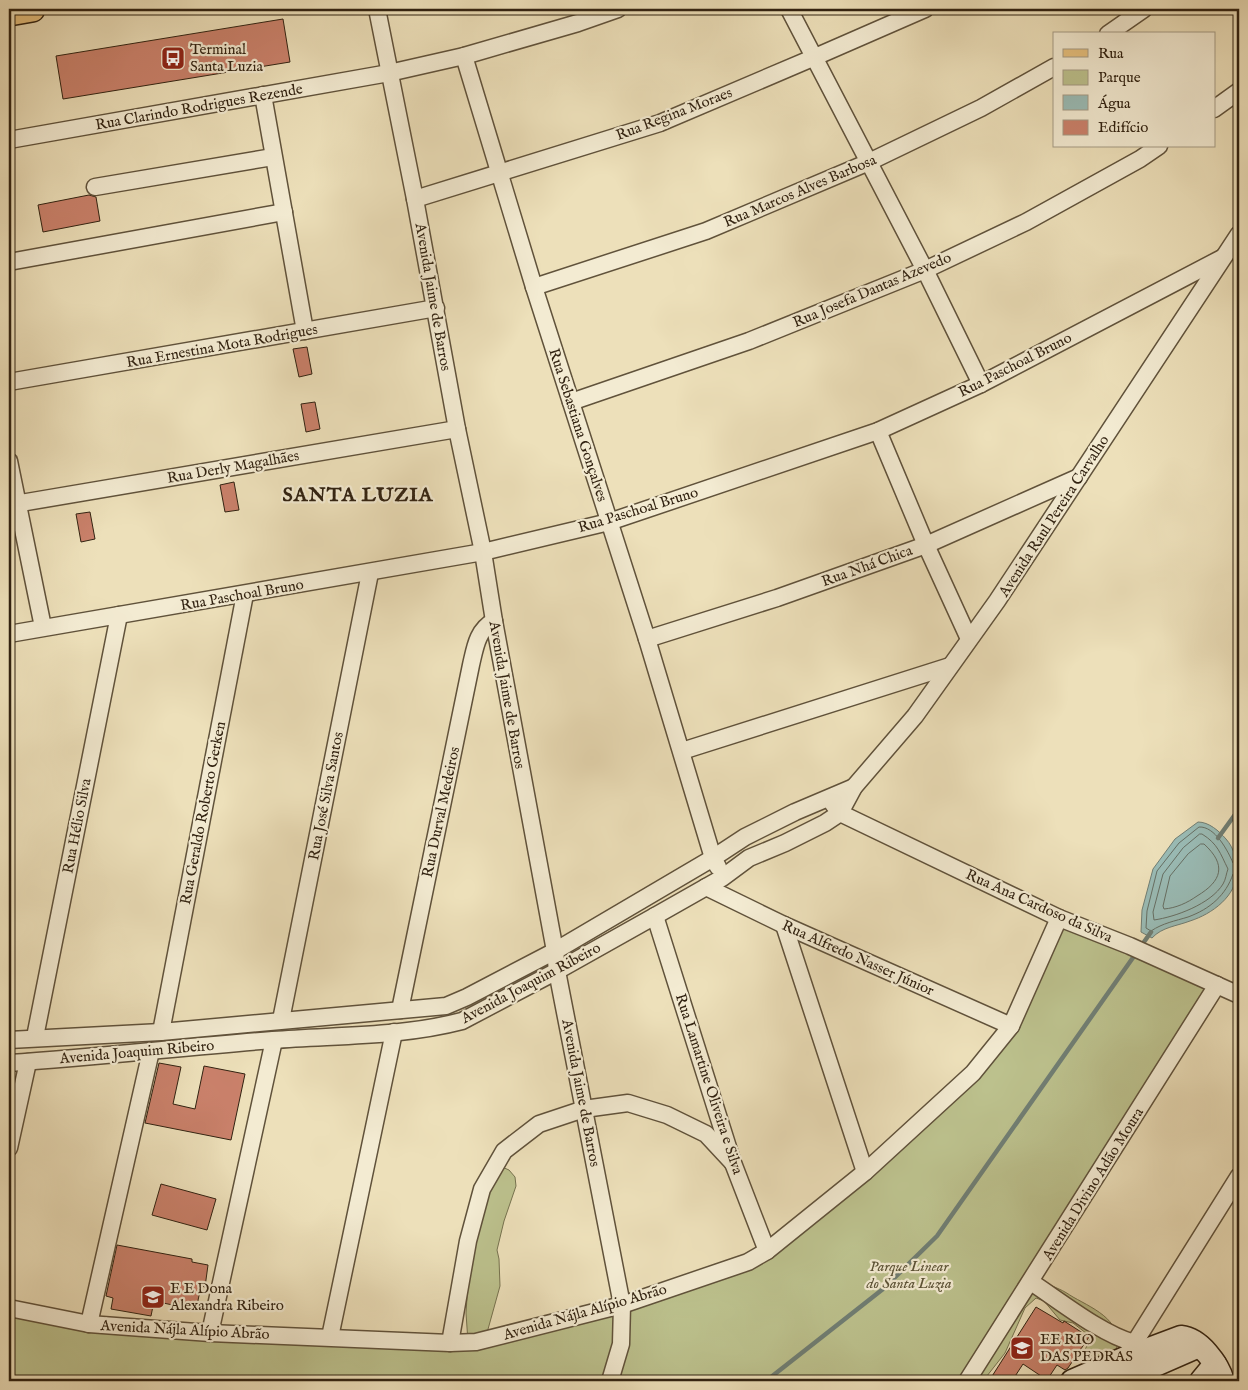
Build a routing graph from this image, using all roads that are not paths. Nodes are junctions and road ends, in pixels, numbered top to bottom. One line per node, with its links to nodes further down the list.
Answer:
1 (32, 9): 7 (main road)
2 (377, 9): 12 (street, Avenida Jaime de Barros)
3 (618, 9): 9 (street, Rua Clarindo Rodrigues Rezende)
4 (789, 9): 10 (street)
5 (925, 9): 10 (street, Rua Regina Moraes)
6 (1144, 9): 8 (street)
7 (9, 13)
8 (1111, 32)
9 (464, 56): 12 (street, Rua Clarindo Rodrigues Rezende); 20 (street, Rua Sebastiana Gonçalves)
10 (815, 57): 19 (street); 20 (street, Rua Regina Moraes)
11 (1053, 68): 19 (street, Rua Marcos Alves Barbosa)
12 (389, 73): 14 (street, Rua Clarindo Rodrigues Rezende); 22 (street, Avenida Jaime de Barros)
13 (1239, 90): 15 (street)
14 (263, 96): 16 (street, Rua Clarindo Rodrigues Rezende); 18 (street)
15 (1216, 107)
16 (9, 140)
17 (1156, 148): 27 (street, Rua Josefa Dantas Azevedo)
18 (273, 157): 21 (street); 23 (street)
19 (869, 162): 27 (street); 28 (street, Rua Marcos Alves Barbosa)
20 (500, 173): 22 (street, Rua Regina Moraes); 28 (street, Rua Sebastiana Gonçalves)
21 (95, 187)
22 (416, 199): 29 (street, Avenida Jaime de Barros)
23 (284, 212): 26 (street); 30 (street)
24 (1239, 234): 25 (street, Avenida Raul Pereira Carvalho)
25 (1225, 256): 32 (street, Rua Paschoal Bruno); 37 (street, Avenida Raul Pereira Carvalho)
26 (9, 262)
27 (925, 270): 32 (street); 33 (street, Rua Josefa Dantas Azevedo)
28 (534, 287): 33 (street, Rua Sebastiana Gonçalves)
29 (436, 308): 30 (street, Rua Ernestina Mota Rodrigues); 34 (street, Avenida Jaime de Barros)
30 (305, 331): 31 (street, Rua Ernestina Mota Rodrigues)
31 (9, 382)
32 (981, 384): 35 (street, Rua Paschoal Bruno)
33 (570, 402): 39 (street, Rua Sebastiana Gonçalves)
34 (457, 429): 38 (street, Rua Derly Magalhães); 41 (street, Avenida Jaime de Barros)
35 (878, 431): 39 (street, Rua Paschoal Bruno); 40 (street)
36 (9, 461): 38 (street)
37 (1079, 477): 40 (street, Rua Nhá Chica); 49 (street, Avenida Raul Pereira Carvalho)
38 (13, 504): 46 (street)
39 (609, 522): 41 (street, Rua Paschoal Bruno); 48 (street, Rua Sebastiana Gonçalves)
40 (926, 545): 48 (street, Rua Nhá Chica); 49 (street)
41 (483, 552): 42 (street, Rua Paschoal Bruno); 45 (street, Avenida Jaime de Barros)
42 (370, 573): 43 (street, Rua Paschoal Bruno); 66 (street, Rua José Silva Santos)
43 (245, 594): 44 (street, Rua Paschoal Bruno); 68 (street, Rua Geraldo Roberto Gerken)
44 (119, 615): 46 (street, Rua Paschoal Bruno); 70 (street, Rua Hélio Silva)
45 (494, 622): 61 (street, Avenida Jaime de Barros); 65 (street, Rua Durval Medeiros)
46 (43, 627): 47 (street, Rua Paschoal Bruno)
47 (9, 634)
48 (648, 639): 51 (street, Rua Sebastiana Gonçalves)
49 (969, 640): 50 (street, Avenida Raul Pereira Carvalho)
50 (950, 666): 51 (street); 52 (street, Avenida Raul Pereira Carvalho)
51 (682, 752): 55 (street, Rua Sebastiana Gonçalves)
52 (854, 787): 53 (street, Avenida Raul Pereira Carvalho); 54 (street, Avenida Raul Pereira Carvalho)
53 (828, 798): 54 (street); 55 (street, Avenida Joaquim Ribeiro)
54 (840, 813): 56 (street, Avenida Joaquim Ribeiro); 59 (street, Rua Ana Cardoso da Silva)
55 (713, 858): 56 (street, Rua Sebastiana Gonçalves); 61 (street, Avenida Joaquim Ribeiro)
56 (722, 878): 57 (street, Avenida Joaquim Ribeiro)
57 (706, 887): 58 (street, Avenida Joaquim Ribeiro); 60 (street, Rua Alfredo Nasser Júnior)
58 (656, 916): 62 (street, Avenida Joaquim Ribeiro); 78 (street, Rua Lamartine Oliveira e Silva)
59 (1059, 918): 63 (street, Rua Ana Cardoso da Silva); 67 (street, Avenida Nájla Alípio Abrão)
60 (784, 925): 67 (street, Rua Alfredo Nasser Júnior); 79 (street)
61 (555, 952): 62 (street, Avenida Jaime de Barros); 65 (street, Avenida Joaquim Ribeiro)
62 (557, 972): 69 (street, Avenida Joaquim Ribeiro); 76 (street, Avenida Jaime de Barros)
63 (1217, 985): 64 (street, Rua Ana Cardoso da Silva); 82 (street, Avenida Divino Adão Moura)
64 (1239, 995)
65 (400, 1010): 66 (street, Avenida Joaquim Ribeiro)
66 (281, 1020): 68 (street, Avenida Joaquim Ribeiro)
67 (1011, 1026): 79 (street, Avenida Nájla Alípio Abrão)
68 (161, 1032): 70 (street, Avenida Joaquim Ribeiro)
69 (394, 1032): 72 (street, Avenida Joaquim Ribeiro); 87 (street)
70 (35, 1037): 71 (street, Avenida Joaquim Ribeiro)
71 (9, 1040)
72 (274, 1040): 73 (street, Avenida Joaquim Ribeiro); 86 (street)
73 (151, 1051): 74 (street, Avenida Joaquim Ribeiro); 85 (street)
74 (28, 1062): 75 (street, Avenida Joaquim Ribeiro); 77 (street)
75 (9, 1063)
76 (584, 1109): 78 (street); 83 (street, Avenida Jaime de Barros); 88 (street)
77 (9, 1148)
78 (734, 1163): 81 (street, Rua Lamartine Oliveira e Silva)
79 (864, 1172): 81 (street, Avenida Nájla Alípio Abrão)
80 (1239, 1176): 90 (street)
81 (767, 1251): 83 (street, Avenida Nájla Alípio Abrão)
82 (1031, 1282): 90 (street); 93 (street, Avenida Divino Adão Moura)
83 (622, 1305): 88 (street, Avenida Nájla Alípio Abrão); 92 (street, Avenida Jaime de Barros)
84 (9, 1308): 85 (street, Avenida Nájla Alípio Abrão)
85 (89, 1324): 86 (street, Avenida Nájla Alípio Abrão)
86 (210, 1332): 87 (street, Avenida Nájla Alípio Abrão)
87 (330, 1337): 88 (street, Avenida Nájla Alípio Abrão)
88 (450, 1343)
89 (1199, 1346): 90 (street); 91 (street); 96 (street)
90 (1129, 1350): 94 (street); 95 (street)
91 (1219, 1372): 97 (street)
92 (610, 1381)
93 (967, 1381)
94 (1072, 1381)
95 (1107, 1381)
96 (1120, 1381)
97 (1201, 1381)

